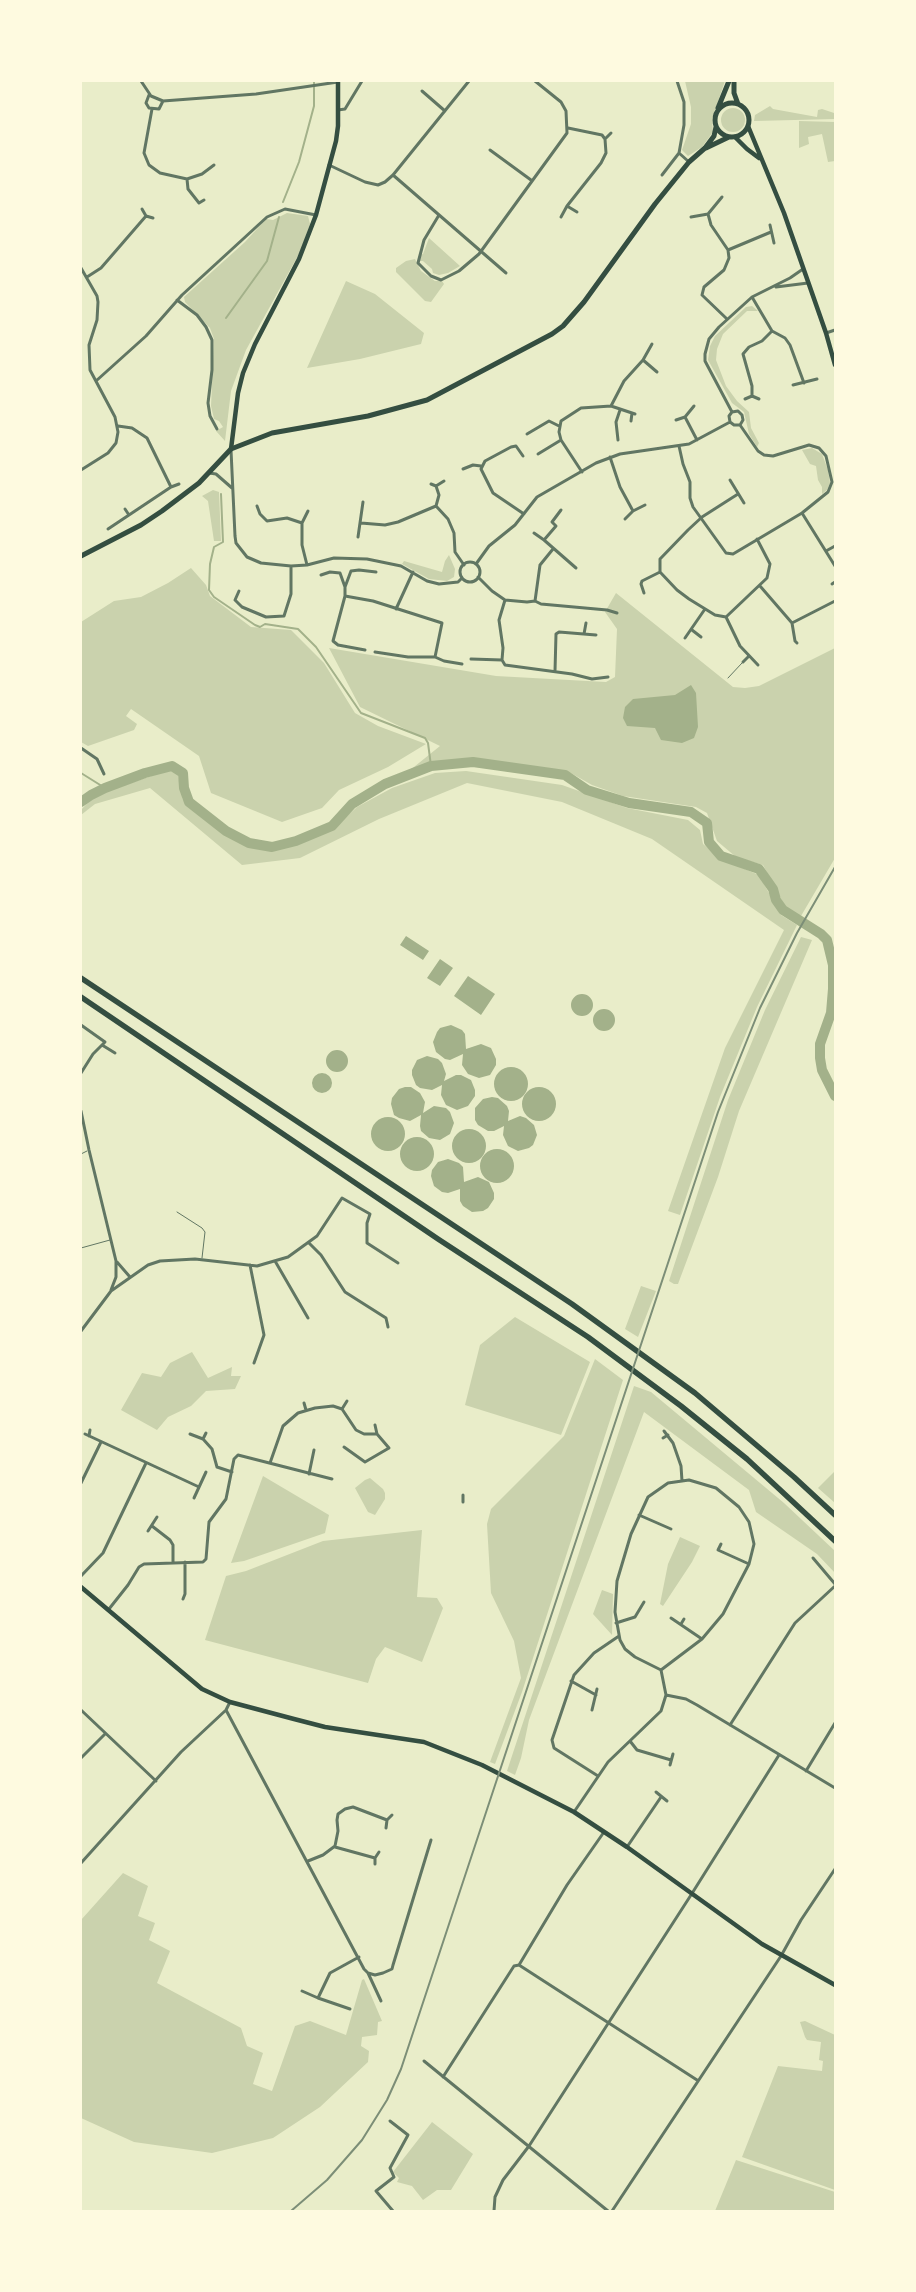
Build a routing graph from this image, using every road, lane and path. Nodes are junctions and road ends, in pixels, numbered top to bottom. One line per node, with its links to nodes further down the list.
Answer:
1 (141, 81): 12 (street)
2 (291, 81): 10 (street)
3 (338, 81): 10 (street); 16 (main road)
4 (362, 81): 16 (street)
5 (469, 81): 18 (street)
6 (535, 81): 21 (street)
7 (677, 81): 27 (street)
8 (729, 81): 17 (highway)
9 (734, 81): 14 (highway)
10 (292, 87): 13 (street)
11 (422, 91): 18 (street)
12 (150, 94): 13 (street); 15 (street)
13 (162, 101): 15 (street)
14 (738, 104): 17 (highway); 19 (highway)
15 (152, 109): 34 (street)
16 (338, 110): 31 (main road)
17 (718, 110): 20 (highway)
18 (445, 111): 32 (street)
19 (748, 126): 23 (highway); 28 (main road)
20 (716, 127): 23 (highway); 25 (highway)
21 (568, 128): 24 (street); 35 (street)
22 (611, 133): 24 (street)
23 (732, 137): 25 (highway); 28 (main road)
24 (606, 138): 38 (street)
25 (705, 148): 29 (highway)
26 (490, 150): 35 (street)
27 (678, 153): 29 (street); 33 (street)
28 (759, 158): 54 (main road)
29 (689, 162): 93 (highway)
30 (214, 165): 34 (street)
31 (329, 165): 32 (street); 42 (main road)
32 (393, 175): 43 (street)
33 (662, 175)
34 (187, 179): 37 (street)
35 (531, 180): 52 (street)
36 (722, 197): 41 (street)
37 (204, 200)
38 (567, 206): 40 (street); 45 (street)
39 (142, 209): 44 (street)
40 (577, 212)
41 (708, 214): 46 (street); 51 (street)
42 (316, 215): 60 (street); 93 (main road)
43 (439, 215): 52 (street); 52 (street)
44 (146, 216): 47 (street); 56 (street)
45 (561, 217)
46 (691, 217)
47 (153, 218)
48 (770, 225): 49 (street)
49 (771, 232): 50 (street); 51 (street)
50 (774, 243)
51 (728, 250): 61 (street)
52 (480, 252): 55 (street)
53 (81, 268): 56 (street)
54 (803, 269): 57 (main road); 58 (street)
55 (506, 273)
56 (87, 277): 70 (street)
57 (808, 283): 58 (street); 64 (main road)
58 (773, 287): 59 (street)
59 (752, 297): 61 (street); 63 (street)
60 (177, 300): 70 (street); 87 (street)
61 (727, 319): 79 (street)
62 (835, 330): 64 (street)
63 (772, 331): 71 (street); 73 (street)
64 (826, 333): 67 (main road)
65 (652, 344): 66 (street)
66 (643, 360): 68 (street); 76 (street)
67 (835, 364)
68 (658, 372)
69 (817, 379): 71 (street)
70 (96, 380): 85 (street)
71 (804, 383): 72 (street)
72 (793, 385)
73 (752, 396): 74 (street); 75 (street)
74 (745, 399)
75 (759, 399)
76 (611, 406): 78 (street); 86 (street)
77 (694, 406): 80 (street)
78 (620, 410): 82 (street); 90 (street)
79 (732, 412): 83 (street); 84 (street)
80 (684, 417): 81 (street); 91 (street)
81 (676, 420)
82 (630, 422)
83 (730, 422): 84 (street); 91 (street)
84 (740, 425): 119 (street)
85 (118, 426): 98 (street); 107 (street)
86 (560, 426): 88 (street); 89 (street)
87 (217, 429)
88 (527, 434)
89 (561, 440): 94 (street); 100 (street)
90 (618, 440)
91 (697, 440): 92 (street)
92 (679, 446): 96 (street); 122 (street)
93 (230, 449): 101 (highway); 108 (street)
94 (538, 454)
95 (523, 456): 97 (street)
96 (610, 457): 100 (street); 118 (street)
97 (481, 466): 99 (street); 120 (street)
98 (81, 470)
99 (463, 470)
100 (582, 472): 120 (street)
101 (209, 473): 108 (street); 134 (highway)
102 (730, 480): 109 (street)
103 (444, 481): 106 (street)
104 (179, 484): 107 (street)
105 (431, 484): 106 (street)
106 (436, 486): 114 (street)
107 (171, 487): 121 (street)
108 (233, 488): 138 (street)
109 (738, 494): 111 (street); 122 (street)
110 (363, 502): 125 (street)
111 (744, 503)
112 (646, 505): 118 (street)
113 (257, 506): 124 (street)
114 (436, 506): 125 (street); 137 (street)
115 (124, 509): 121 (street)
116 (562, 510): 130 (street)
117 (308, 511): 124 (street)
118 (633, 511): 123 (street)
119 (802, 513): 129 (street); 133 (street)
120 (524, 514): 135 (street)
121 (129, 515): 126 (street)
122 (702, 517): 129 (street); 143 (street)
123 (625, 519)
124 (302, 523): 136 (street)
125 (361, 523): 128 (street)
126 (108, 529)
127 (534, 533): 130 (street)
128 (358, 537)
129 (757, 539): 147 (street)
130 (544, 540): 132 (street)
131 (835, 546): 133 (street)
132 (553, 549): 140 (street); 153 (street)
133 (826, 551): 139 (street)
134 (81, 556)
135 (476, 564): 137 (street); 145 (street)
136 (306, 565): 138 (street); 142 (street)
137 (464, 565): 146 (street)
138 (291, 566): 149 (street)
139 (835, 566)
140 (576, 568)
141 (376, 572): 148 (street)
142 (413, 572): 146 (street); 155 (street)
143 (660, 572): 150 (street); 156 (street)
144 (321, 575): 148 (street)
145 (478, 577): 146 (street); 152 (street)
146 (462, 578)
147 (760, 586): 158 (street); 160 (street)
148 (345, 587): 151 (street)
149 (239, 591)
150 (644, 593)
151 (345, 596): 155 (street); 167 (street)
152 (505, 600): 153 (street); 172 (street)
153 (534, 601): 157 (street)
154 (835, 601): 160 (street)
155 (396, 609): 170 (street)
156 (705, 609): 158 (street); 161 (street)
157 (617, 613)
158 (726, 617): 169 (street)
159 (586, 623): 162 (street)
160 (792, 623): 166 (street)
161 (692, 630): 164 (street); 165 (street)
162 (584, 634): 163 (street); 176 (street)
163 (596, 635)
164 (701, 637)
165 (685, 638)
166 (797, 643)
167 (364, 650)
168 (375, 652): 170 (street)
169 (749, 656): 173 (street); 175 (street)
170 (435, 657): 174 (street)
171 (471, 659): 172 (street)
172 (502, 660): 176 (street)
173 (743, 662): 178 (lane)
174 (462, 664)
175 (758, 665)
176 (555, 671): 177 (street)
177 (608, 677)
178 (728, 678)
179 (81, 748): 180 (street)
180 (104, 774)
181 (81, 978): 234 (highway)
182 (81, 997): 239 (highway)
183 (81, 1025): 184 (street)
184 (102, 1045): 185 (street); 186 (street)
185 (115, 1053)
186 (81, 1073)
187 (81, 1111): 188 (street)
188 (89, 1150): 189 (lane); 191 (street)
189 (81, 1154)
190 (177, 1212): 194 (lane)
191 (111, 1240): 193 (lane); 195 (street)
192 (309, 1243): 196 (street); 197 (street); 202 (street)
193 (81, 1248)
194 (201, 1260): 198 (street); 199 (street)
195 (116, 1261): 199 (street); 200 (street)
196 (275, 1261): 198 (street); 201 (street)
197 (398, 1263)
198 (250, 1265): 204 (street)
199 (130, 1277): 200 (street)
200 (111, 1291): 203 (street)
201 (308, 1318)
202 (388, 1327)
203 (81, 1331)
204 (254, 1363)
205 (346, 1401): 207 (street)
206 (304, 1403): 208 (street)
207 (342, 1409): 208 (street); 214 (street)
208 (306, 1410): 222 (street)
209 (375, 1425): 214 (street)
210 (90, 1430): 218 (street)
211 (664, 1431): 215 (street)
212 (206, 1433): 217 (street)
213 (190, 1434): 217 (street)
214 (377, 1434): 219 (street)
215 (668, 1435): 216 (street); 227 (street)
216 (663, 1438)
217 (203, 1439): 224 (street)
218 (100, 1442): 221 (street); 228 (street)
219 (344, 1447)
220 (314, 1450): 225 (street)
221 (146, 1463): 229 (street); 245 (street)
222 (270, 1463): 224 (street); 225 (street)
223 (206, 1472): 229 (street)
224 (232, 1472): 243 (street)
225 (309, 1474): 226 (street)
226 (332, 1479)
227 (682, 1480): 233 (street); 244 (street)
228 (81, 1483)
229 (199, 1487): 231 (street)
230 (463, 1495): 232 (street)
231 (194, 1498)
232 (463, 1502)
233 (639, 1515): 237 (street); 255 (street)
234 (835, 1515)
235 (157, 1517): 236 (street)
236 (152, 1526): 238 (street); 242 (street)
237 (671, 1529)
238 (148, 1531)
239 (835, 1541)
240 (721, 1544): 244 (street)
241 (813, 1558): 246 (street)
242 (173, 1562): 243 (street); 250 (street)
243 (185, 1562): 248 (street)
244 (749, 1564): 258 (street)
245 (81, 1576)
246 (835, 1585): 269 (street)
247 (81, 1587): 250 (main road)
248 (183, 1599)
249 (644, 1602): 251 (street)
250 (109, 1609): 264 (main road)
251 (640, 1609): 252 (street); 255 (street)
252 (646, 1612)
253 (671, 1618): 256 (street)
254 (684, 1620): 256 (street)
255 (616, 1623): 257 (street)
256 (681, 1624): 258 (street)
257 (618, 1636): 259 (street); 260 (street)
258 (702, 1639): 259 (street)
259 (661, 1670): 263 (street)
260 (571, 1681): 262 (street); 278 (street)
261 (597, 1689): 262 (street)
262 (596, 1695): 267 (street)
263 (666, 1695): 269 (street); 271 (street)
264 (230, 1702): 266 (street); 284 (main road)
265 (81, 1710): 270 (street)
266 (226, 1710): 279 (street); 294 (street)
267 (592, 1710)
268 (835, 1723): 277 (street)
269 (730, 1725): 273 (street)
270 (106, 1734): 274 (street); 279 (street)
271 (630, 1741): 275 (street); 278 (street)
272 (673, 1754): 275 (street)
273 (779, 1755): 277 (street); 298 (street)
274 (81, 1758)
275 (672, 1760): 276 (street)
276 (670, 1765)
277 (806, 1771): 280 (street)
278 (598, 1776): 284 (street)
279 (156, 1781): 295 (street)
280 (835, 1788)
281 (656, 1792): 282 (street)
282 (661, 1797): 283 (street); 291 (street)
283 (667, 1801)
284 (574, 1812): 288 (main road)
285 (392, 1815): 286 (street)
286 (387, 1820): 287 (street); 290 (street)
287 (386, 1828)
288 (605, 1832): 291 (main road); 301 (street)
289 (431, 1840): 302 (street)
290 (335, 1846): 293 (street); 294 (street)
291 (627, 1847): 298 (main road)
292 (379, 1852): 293 (street)
293 (375, 1858): 296 (street)
294 (308, 1861): 300 (street)
295 (81, 1863)
296 (375, 1864)
297 (835, 1869): 299 (street)
298 (692, 1895): 299 (main road); 308 (street)
299 (781, 1956): 303 (main road); 311 (street)
300 (359, 1958): 302 (street); 305 (street)
301 (519, 1965): 308 (street); 310 (street)
302 (368, 1973): 306 (street)
303 (835, 1985)
304 (302, 1991): 305 (street)
305 (318, 1998): 307 (street)
306 (380, 2001)
307 (350, 2009)
308 (609, 2022): 311 (street); 313 (street)
309 (424, 2061): 310 (street)
310 (443, 2077): 313 (street)
311 (697, 2080): 317 (street)
312 (390, 2121): 314 (street)
313 (529, 2146): 315 (street); 316 (street)
314 (392, 2211)
315 (494, 2211)
316 (608, 2211)
317 (612, 2211)

